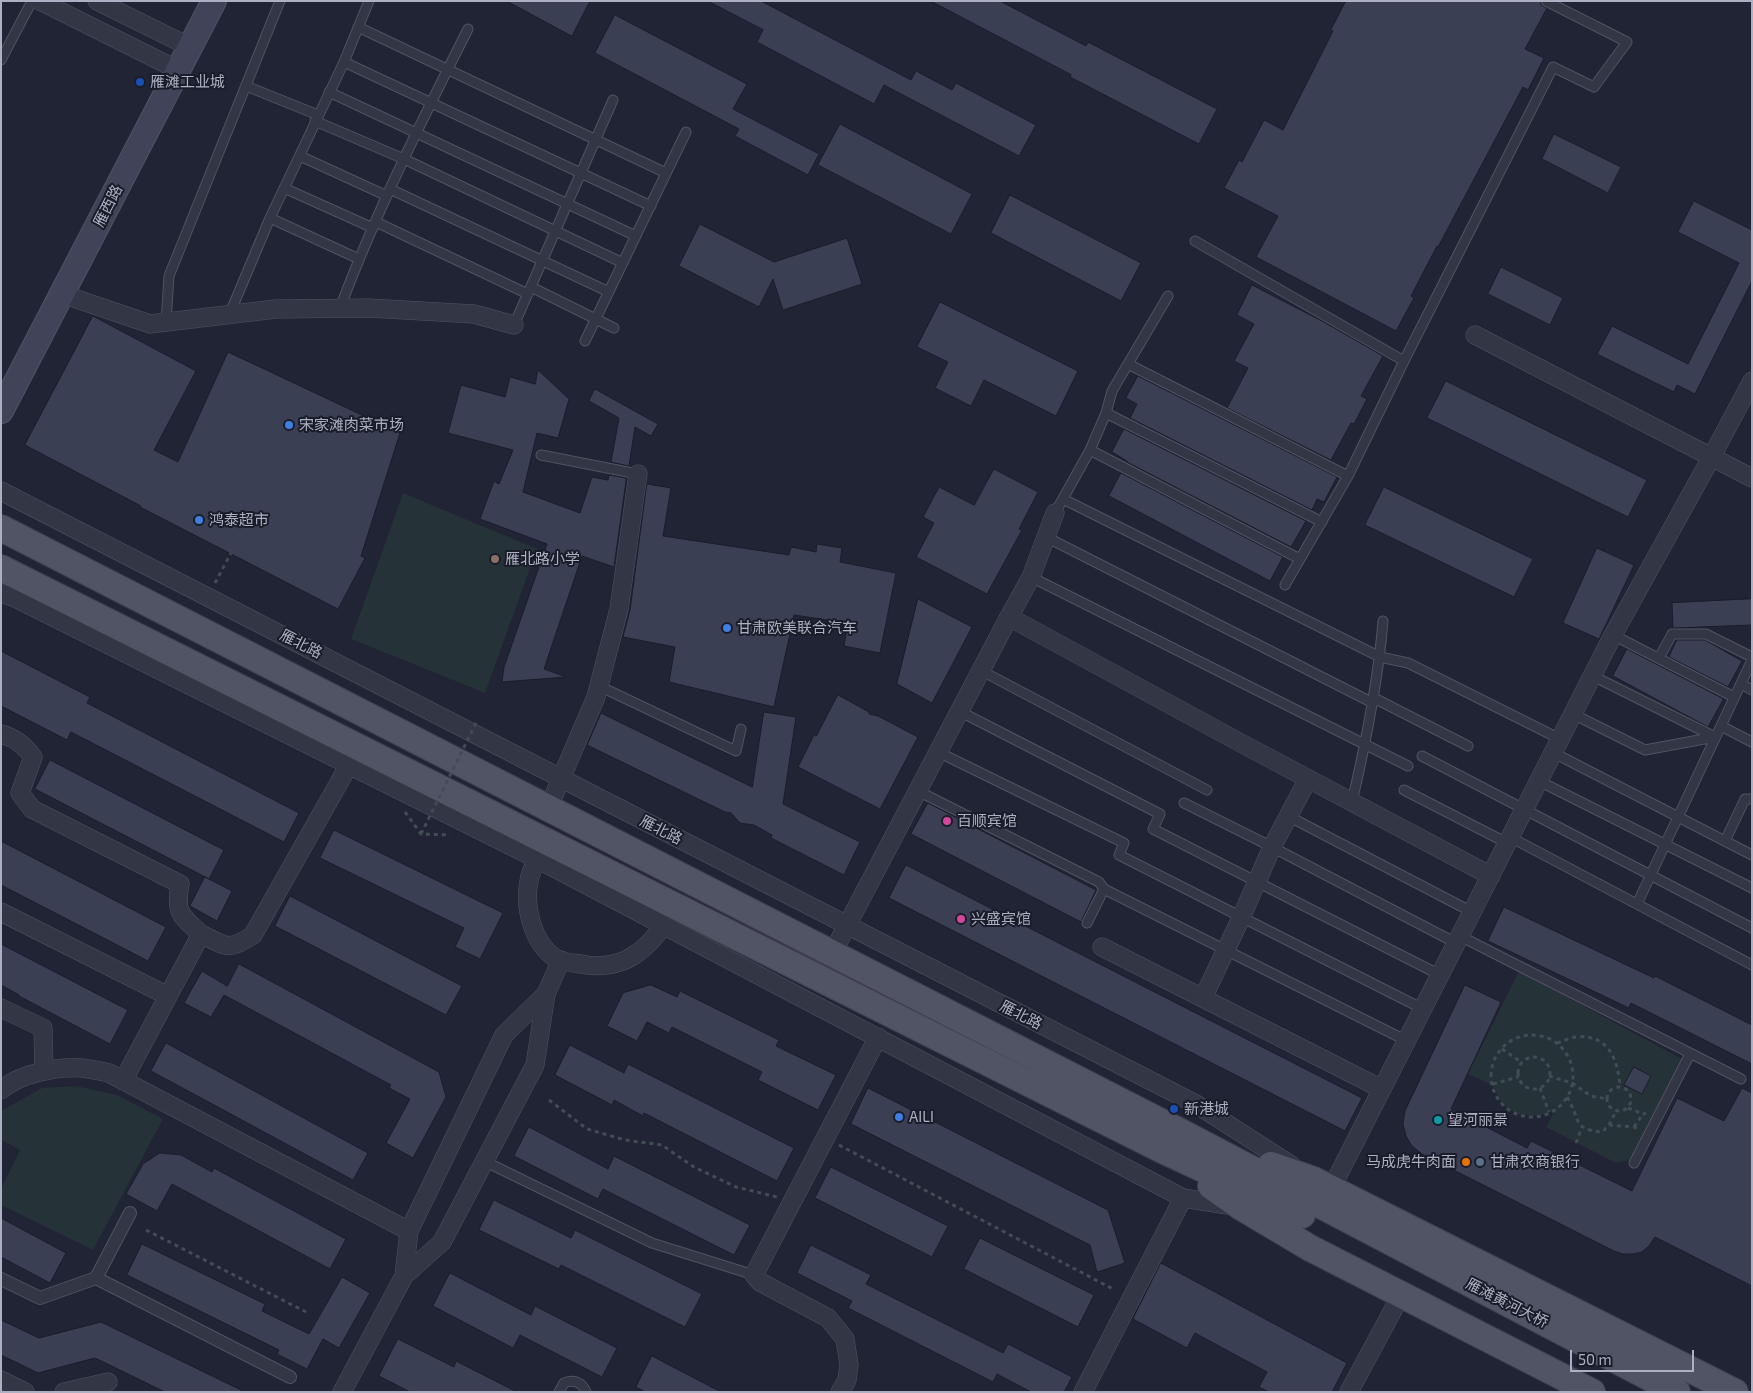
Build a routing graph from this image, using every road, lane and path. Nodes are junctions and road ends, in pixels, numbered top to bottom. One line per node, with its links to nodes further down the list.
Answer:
1 (32, 1): 11 (lane)
2 (40, 1): 13 (street)
3 (97, 1): 10 (street)
4 (214, 1): 10 (main road, 雁西路)
5 (280, 1): 15 (lane)
6 (369, 1): 8 (lane)
7 (1546, 1): 51 (lane)
8 (358, 27): 12 (lane); 14 (lane)
9 (468, 29): 14 (lane)
10 (190, 47): 13 (main road, 雁西路)
11 (1, 60)
12 (344, 62): 16 (lane); 18 (lane)
13 (178, 70): 41 (main road, 雁西路)
14 (448, 70): 18 (lane); 22 (lane)
15 (246, 86): 19 (lane); 46 (lane)
16 (329, 92): 19 (lane); 21 (lane)
17 (613, 100): 22 (lane)
18 (431, 103): 21 (lane); 25 (lane)
19 (316, 118): 23 (lane); 24 (lane)
20 (686, 132): 26 (lane)
21 (416, 133): 24 (lane); 29 (lane)
22 (596, 140): 25 (lane); 26 (lane)
23 (300, 156): 27 (lane); 28 (lane)
24 (404, 159): 28 (lane); 33 (lane)
25 (582, 172): 29 (lane); 30 (lane)
26 (666, 173): 30 (lane)
27 (284, 188): 31 (lane); 32 (lane)
28 (389, 192): 32 (lane); 37 (lane)
29 (567, 204): 33 (lane); 34 (lane)
30 (651, 206): 34 (lane)
31 (270, 218): 36 (lane); 44 (lane)
32 (374, 225): 36 (lane); 39 (lane)
33 (555, 232): 37 (lane); 38 (lane)
34 (636, 236): 38 (lane)
35 (1195, 241): 51 (lane)
36 (359, 259): 43 (lane)
37 (542, 262): 39 (lane); 40 (lane)
38 (623, 263): 40 (lane)
39 (529, 291): 45 (lane); 47 (lane)
40 (609, 292): 45 (lane)
41 (62, 294): 46 (street); 54 (main road, 雁西路)
42 (1168, 296): 52 (lane)
43 (340, 308): 44 (street); 47 (street)
44 (230, 314): 46 (street)
45 (596, 319): 48 (lane); 50 (lane)
46 (166, 322)
47 (514, 325)
48 (614, 328)
49 (1474, 335): 58 (street)
50 (586, 341)
51 (1404, 361): 60 (lane)
52 (1128, 364): 55 (lane); 60 (lane)
53 (1752, 381): 58 (street)
54 (1, 411)
55 (1106, 413): 56 (lane); 64 (lane)
56 (1090, 450): 63 (lane); 68 (lane)
57 (541, 455): 59 (lane)
58 (1711, 458): 61 (street); 76 (street)
59 (638, 474): 83 (street)
60 (1348, 476): 64 (lane)
61 (1752, 478)
62 (1, 491): 73 (street, 雁北路)
63 (1059, 506): 66 (street); 77 (lane)
64 (1322, 522): 68 (lane)
65 (1, 528): 111 (main road, 雁北路)
66 (1046, 537): 70 (street); 86 (lane)
67 (231, 553): 73 (path)
68 (1300, 559): 71 (lane)
69 (1, 568): 178 (main road)
70 (1031, 576): 74 (street); 95 (lane)
71 (1285, 585)
72 (1, 593): 100 (street)
73 (208, 596): 102 (street, 雁北路)
74 (1008, 617): 80 (street); 103 (street)
75 (1383, 621): 77 (lane)
76 (1614, 635): 78 (lane); 81 (street)
77 (1380, 657): 86 (lane); 97 (lane)
78 (1659, 658): 79 (lane); 85 (lane)
79 (1752, 658): 82 (lane)
80 (980, 670): 87 (street); 105 (lane)
81 (1592, 676): 88 (street); 93 (lane)
82 (1741, 684): 84 (lane); 85 (lane)
83 (599, 686): 91 (lane); 102 (street)
84 (1752, 690)
85 (1734, 697): 90 (lane)
86 (1374, 701): 95 (lane); 96 (lane)
87 (959, 711): 98 (street); 124 (lane)
88 (1573, 714): 93 (lane); 97 (street)
89 (477, 721): 115 (path, bridge)
90 (1721, 726): 93 (lane); 94 (lane)
91 (741, 729)
92 (1, 734): 135 (street)
93 (1715, 737): 114 (lane)
94 (1752, 742)
95 (1366, 745): 101 (lane); 109 (lane)
96 (1468, 746)
97 (1557, 746): 104 (street); 114 (lane)
98 (938, 752): 107 (street); 130 (lane)
99 (1422, 756): 112 (lane)
100 (350, 765): 121 (street); 135 (street)
101 (1408, 766)
102 (561, 778): 111 (street); 133 (street, 雁北路)
103 (1308, 779): 109 (street); 113 (street)
104 (1539, 781): 112 (street); 118 (lane)
105 (1207, 790)
106 (1404, 790): 116 (lane)
107 (918, 791): 126 (lane); 133 (street)
108 (1752, 799): 117 (lane)
109 (1352, 802): 123 (street)
110 (1184, 803): 119 (lane)
111 (548, 808): 139 (main road, 雁北路)
112 (1525, 809): 116 (street); 122 (lane)
113 (1288, 816): 119 (street); 129 (lane)
114 (1678, 817): 117 (lane); 118 (lane)
115 (421, 834)
116 (1509, 840): 123 (street); 127 (lane)
117 (1725, 841): 120 (lane)
118 (1665, 844): 122 (lane); 125 (lane)
119 (1272, 847): 124 (street); 136 (lane)
120 (1752, 855)
121 (537, 859): 132 (street); 140 (street)
122 (1650, 874): 127 (lane); 134 (lane)
123 (1491, 876): 129 (street)
124 (1257, 881): 130 (street); 142 (lane)
125 (1752, 888)
126 (1104, 889): 131 (lane); 138 (lane)
127 (1637, 904): 141 (lane)
128 (1, 912): 144 (street)
129 (1472, 912): 136 (street)
130 (1241, 918): 138 (street); 147 (lane)
131 (1087, 923)
132 (663, 926): 140 (street); 148 (street)
133 (847, 926): 139 (street); 181 (street, 雁北路)
134 (1752, 928)
135 (201, 934): 144 (street)
136 (1458, 940): 142 (street); 152 (lane)
137 (1102, 947): 145 (street)
138 (1226, 950): 145 (street); 149 (lane)
139 (832, 954): 174 (main road, 雁北路)
140 (562, 960): 143 (street)
141 (1752, 965)
142 (1440, 975): 147 (street)
143 (546, 994): 179 (street); 188 (street)
144 (168, 996): 158 (street)
145 (1203, 998): 163 (street)
146 (1, 1008): 154 (street)
147 (1423, 1009): 149 (street)
148 (878, 1037): 176 (street); 182 (street)
149 (1407, 1041): 163 (street)
150 (1557, 1043): 151 (path); 159 (path); 161 (path)
151 (1502, 1049): 153 (path); 160 (path)
152 (1690, 1054): 157 (lane); 175 (lane)
153 (1521, 1062): 155 (path); 156 (path)
154 (44, 1071): 158 (street); 164 (street)
155 (1549, 1076): 159 (path); 162 (path)
156 (1518, 1077): 160 (path); 162 (path)
157 (1741, 1079)
158 (123, 1081): 188 (street)
159 (1572, 1083): 165 (path); 166 (path)
160 (1493, 1084): 169 (path)
161 (1620, 1087): 166 (path); 168 (path)
162 (1540, 1088): 169 (path)
163 (1382, 1089): 181 (street)
164 (1, 1090)
165 (1567, 1097): 169 (path); 172 (path)
166 (1607, 1099): 168 (path)
167 (549, 1100): 183 (path)
168 (1616, 1111): 171 (path)
169 (1549, 1112)
170 (1643, 1114): 173 (path)
171 (1608, 1125): 172 (path); 173 (path)
172 (1582, 1127): 177 (path)
173 (1634, 1127): 175 (path)
174 (1179, 1131): 181 (main road); 186 (main road)
175 (1649, 1136): 180 (lane)
176 (826, 1138): 183 (street); 193 (path)
177 (1576, 1143)
178 (1160, 1149): 184 (main road); 186 (main road)
179 (484, 1161): 189 (lane); 190 (street)
180 (1634, 1163)
181 (1322, 1185): 210 (main road)
182 (1183, 1198): 184 (street); 206 (street)
183 (792, 1201): 189 (street)
184 (1241, 1207): 194 (main road)
185 (130, 1213): 191 (street)
186 (1332, 1221): 208 (main road, 雁滩黄河大桥); 209 (main road, 雁滩黄河大桥)
187 (146, 1230): 195 (path)
188 (409, 1230): 190 (street)
189 (754, 1274): 205 (street)
190 (404, 1276): 202 (street)
191 (96, 1278): 192 (street); 196 (street)
192 (1, 1279)
193 (1113, 1289)
194 (1401, 1295): 199 (main road); 207 (street)
195 (306, 1312)
196 (290, 1377)
197 (1, 1380): 200 (street)
198 (108, 1382): 201 (street)
199 (1591, 1391)
200 (25, 1392)
201 (64, 1392)
202 (342, 1392)
203 (559, 1392): 204 (lane)
204 (586, 1392)
205 (840, 1392)
206 (1083, 1392)
207 (1349, 1392)
208 (1639, 1392)
209 (1677, 1392)
210 (1735, 1392)

